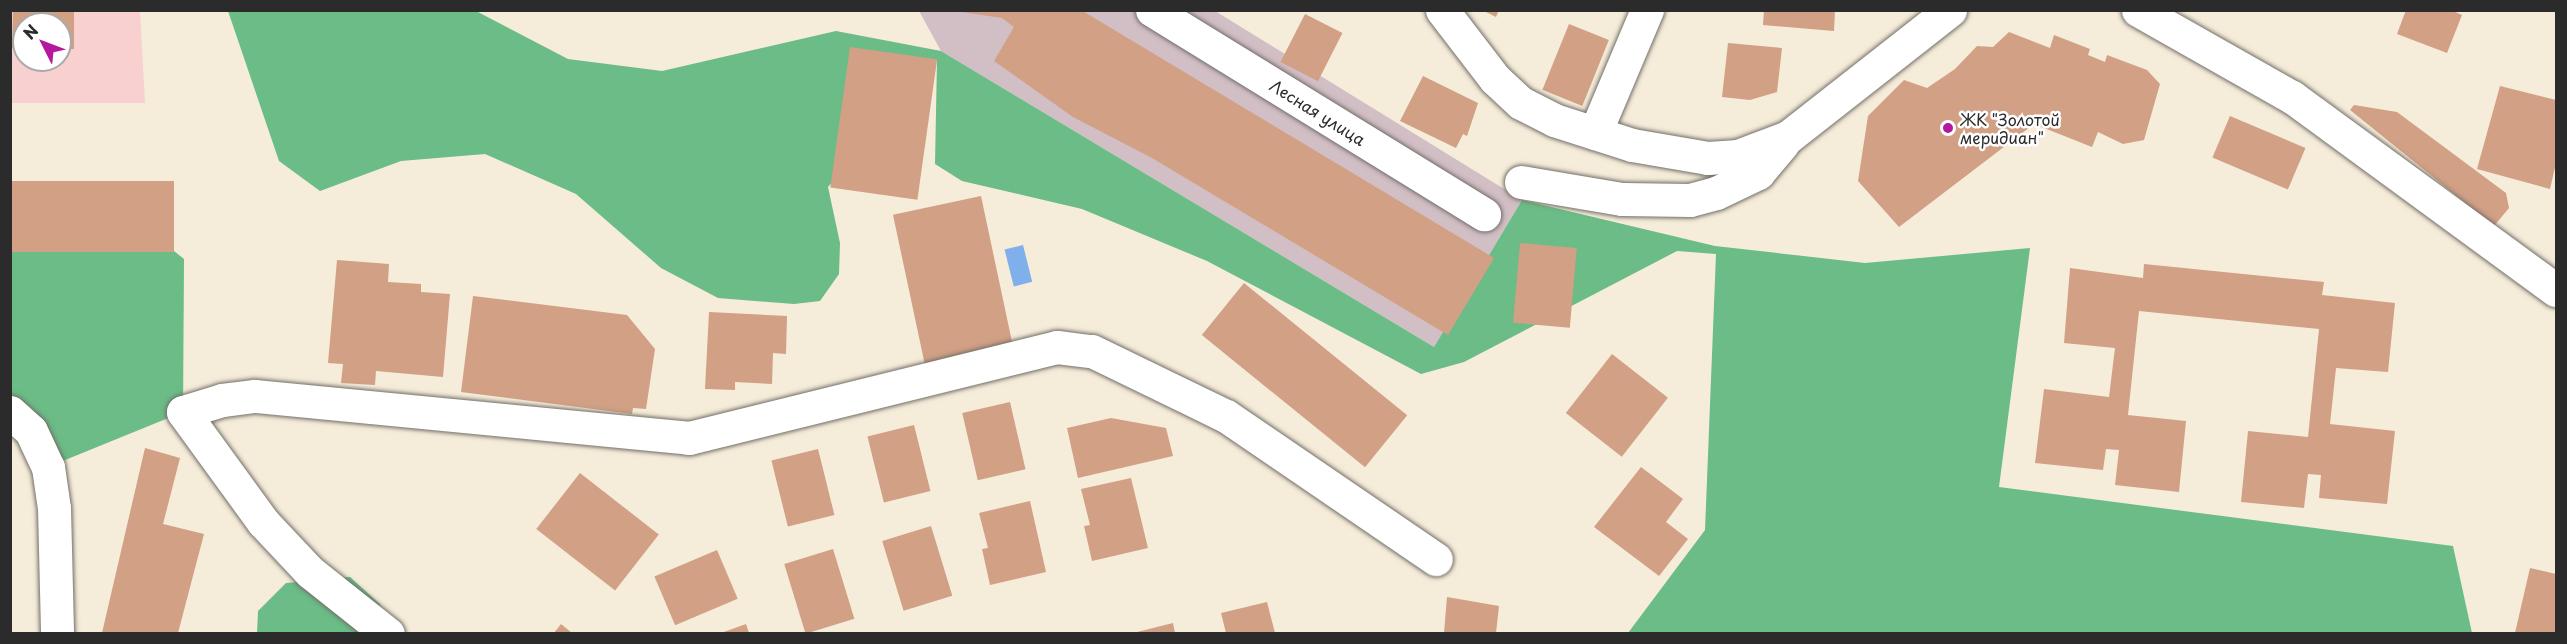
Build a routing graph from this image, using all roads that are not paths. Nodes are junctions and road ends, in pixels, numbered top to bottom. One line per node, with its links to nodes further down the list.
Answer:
1 (1152, 10): 9 (street, Лесная улица)
2 (1442, 10): 6 (street)
3 (1647, 10): 6 (street)
4 (1950, 10): 7 (street)
5 (2138, 10): 10 (street)
6 (1595, 133): 7 (street)
7 (1788, 137): 8 (street)
8 (1521, 182)
9 (1484, 214)
10 (2556, 290)
11 (10, 412): 13 (street)
12 (1436, 559): 14 (street)
13 (57, 633)
14 (388, 633)

